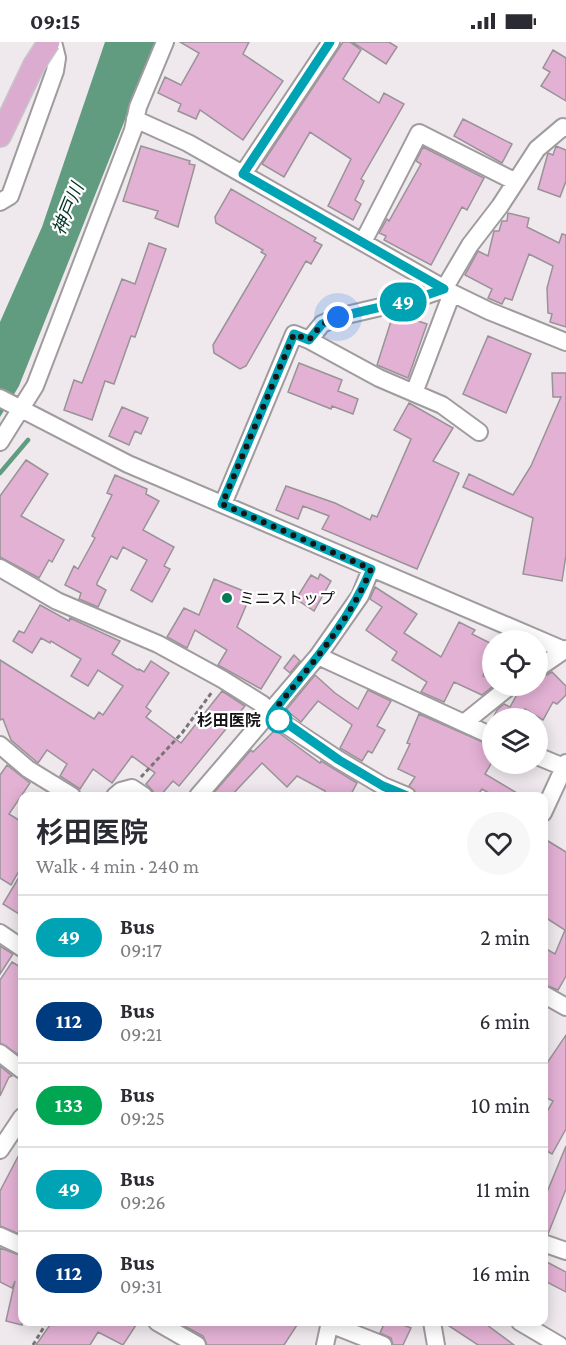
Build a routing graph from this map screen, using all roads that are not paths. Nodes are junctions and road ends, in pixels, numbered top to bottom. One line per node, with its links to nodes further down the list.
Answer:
1 (38, 42): 5 (main road)
2 (48, 42): 5 (main road, bridge); 12 (street)
3 (165, 42): 7 (street)
4 (330, 42): 10 (street)
5 (29, 64): 6 (main road); 9 (main road)
6 (0, 104)
7 (135, 119): 10 (street); 19 (street)
8 (566, 128): 11 (street)
9 (0, 136)
10 (243, 174): 13 (street)
11 (514, 181): 13 (street); 14 (street)
12 (0, 202)
13 (363, 242): 14 (street)
14 (448, 291): 15 (street); 16 (street); 17 (street)
15 (309, 340): 17 (street); 22 (street)
16 (566, 342)
17 (414, 393): 20 (street)
18 (0, 398): 19 (street)
19 (22, 410): 21 (street); 22 (street)
20 (479, 432)
21 (0, 442)
22 (222, 504): 24 (street)
23 (0, 568): 29 (street)
24 (371, 569): 25 (street); 26 (street)
25 (565, 650): 27 (street)
26 (318, 656): 29 (street); 30 (street)
27 (548, 662)
28 (498, 696): 30 (street)
29 (272, 713): 38 (street); 39 (street)
30 (464, 723): 31 (street)
31 (482, 731)
32 (0, 745): 35 (street)
33 (548, 760): 34 (street)
34 (565, 766): 40 (street)
35 (65, 792)
36 (119, 792): 37 (street)
37 (138, 792)
38 (202, 792)
39 (393, 792)
40 (548, 802)
41 (0, 933): 42 (street)
42 (18, 945)
43 (548, 997): 44 (street)
44 (566, 1007)
45 (0, 1053): 46 (street)
46 (18, 1067)
47 (18, 1123): 48 (street)
48 (1, 1145)
49 (0, 1236): 50 (street)
50 (18, 1244)
51 (548, 1245): 52 (street)
52 (566, 1251)
53 (165, 1326): 58 (street)
54 (329, 1326): 59 (street)
55 (337, 1326): 60 (street)
56 (433, 1326): 61 (street)
57 (527, 1326): 62 (street)
58 (197, 1345)
59 (325, 1345)
60 (384, 1345)
61 (436, 1345)
62 (559, 1345)

